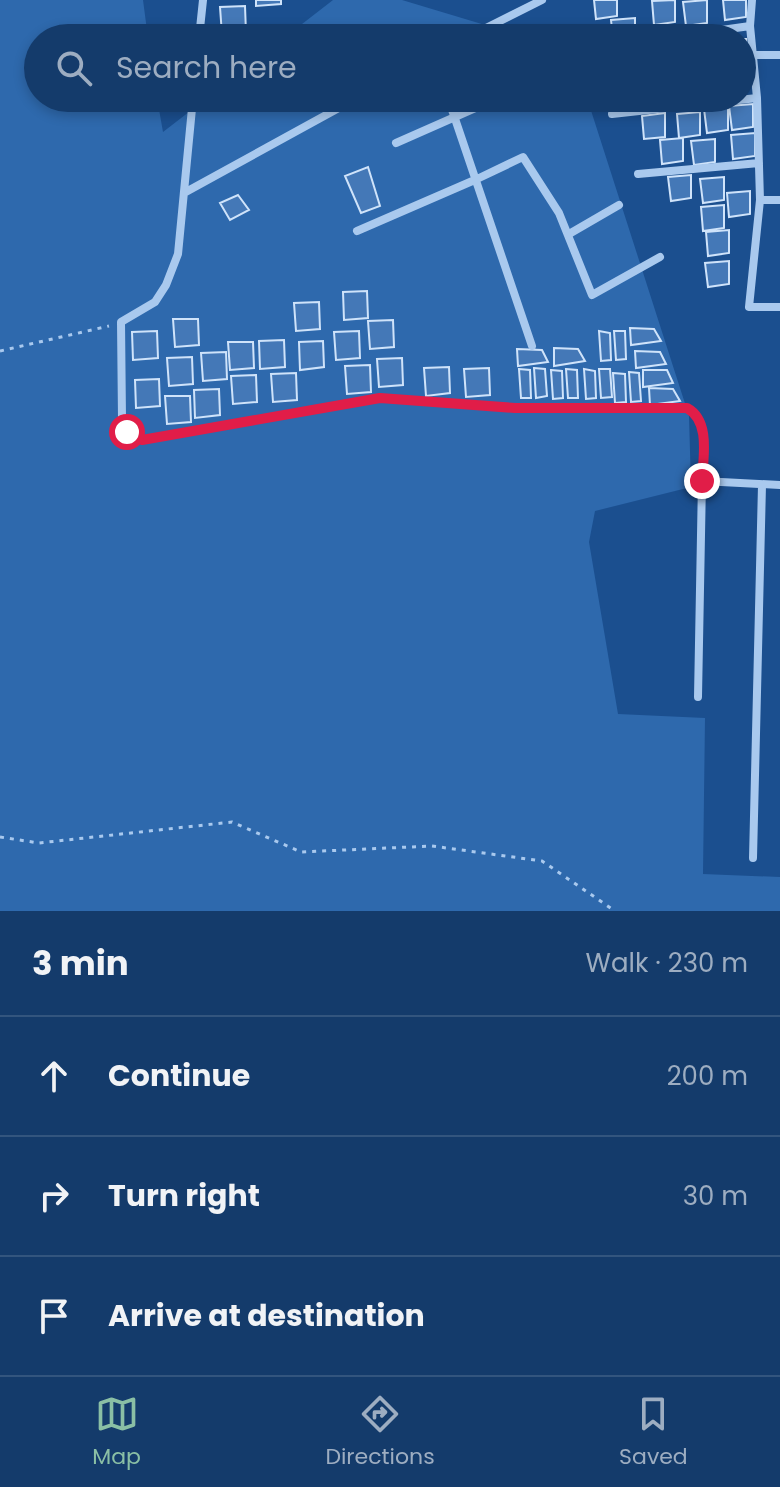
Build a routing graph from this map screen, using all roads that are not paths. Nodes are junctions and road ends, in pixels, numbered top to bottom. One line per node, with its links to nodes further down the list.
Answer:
1 (203, 0): 4 (street)
2 (542, 0): 5 (street)
3 (752, 0): 6 (street)
4 (200, 24)
5 (494, 24)
6 (750, 24)
7 (756, 55): 8 (street)
8 (780, 55)
9 (756, 76): 10 (street)
10 (757, 98): 19 (street)
11 (192, 112): 22 (street)
12 (332, 112): 22 (street)
13 (452, 112): 17 (street)
14 (463, 112): 17 (street)
15 (630, 112): 16 (street)
16 (612, 114)
17 (453, 116): 18 (street); 21 (street)
18 (396, 143)
19 (759, 163): 20 (street); 23 (street)
20 (638, 174)
21 (477, 179): 26 (street); 27 (street); 30 (street)
22 (184, 193): 31 (street)
23 (760, 200): 24 (street); 29 (street)
24 (780, 200)
25 (619, 205): 27 (street)
26 (357, 231)
27 (569, 234): 28 (street)
28 (660, 257)
29 (780, 307)
30 (532, 346)
31 (702, 481): 32 (street); 34 (street)
32 (762, 485): 33 (street); 35 (street)
33 (780, 485)
34 (698, 697)
35 (753, 858)

